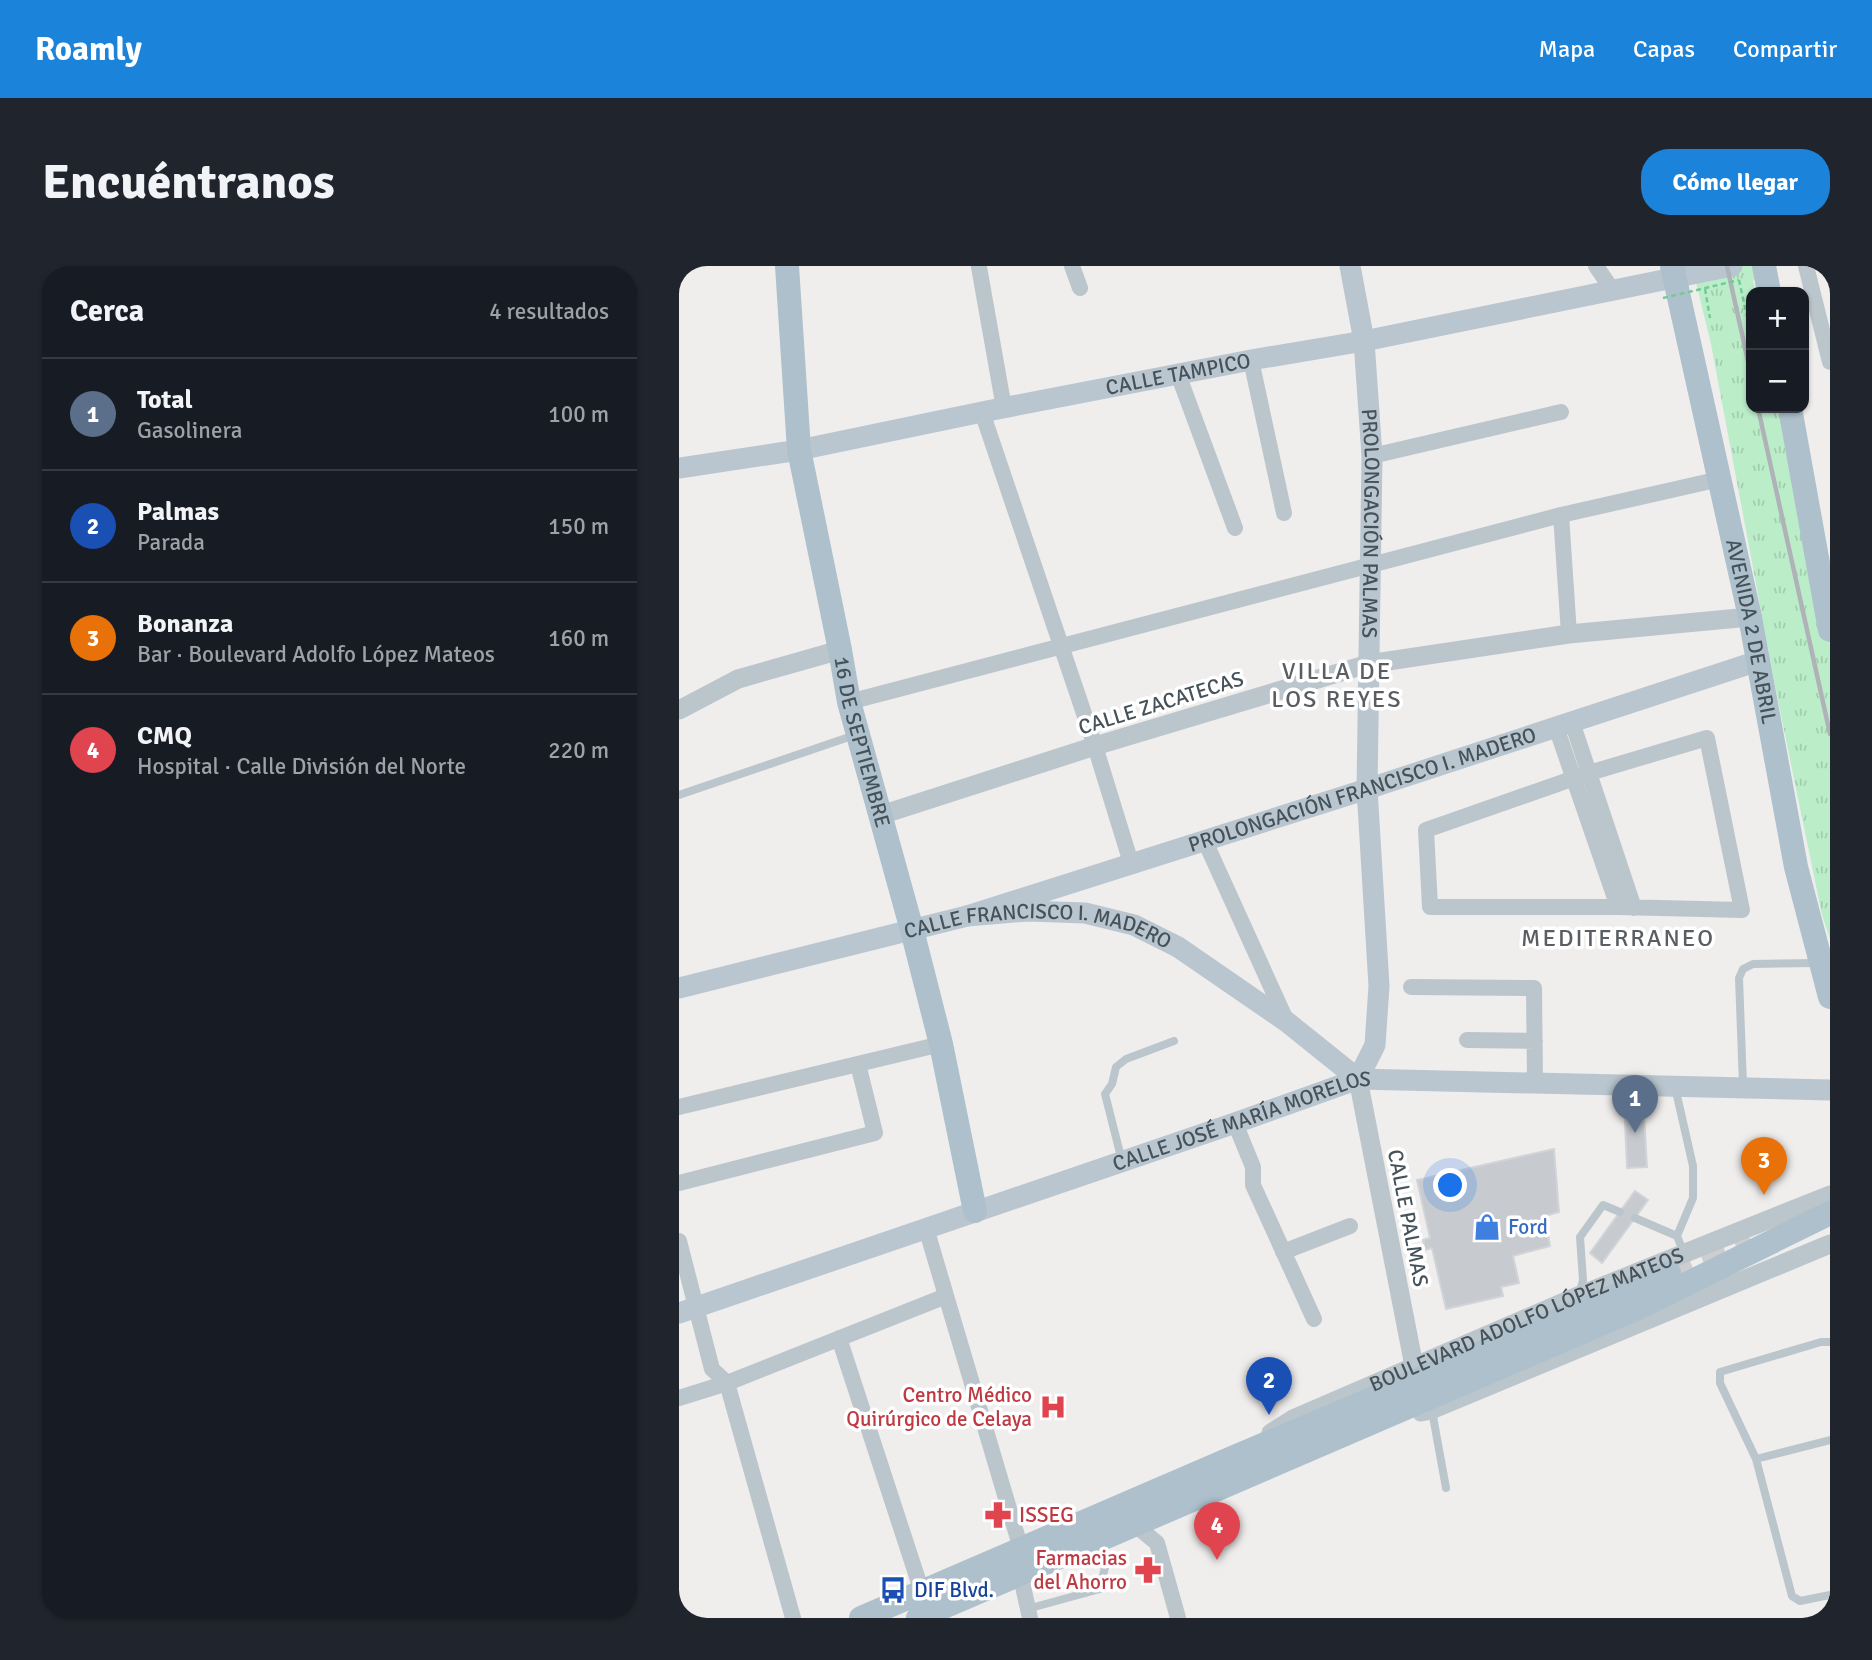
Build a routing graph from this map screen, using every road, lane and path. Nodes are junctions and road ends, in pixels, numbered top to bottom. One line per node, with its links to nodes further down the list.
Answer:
1 (787, 266): 24 (main road, 16 DE SEPTIEMBRE)
2 (1072, 266): 11 (street)
3 (1350, 266): 16 (main road, PROLONGACIÓN PALMAS)
4 (1596, 266): 13 (street)
5 (1764, 266): 10 (main road)
6 (1806, 266): 18 (street)
7 (979, 267): 20 (street)
8 (1735, 273): 9 (main road, CALLE TAMPICO); 12 (path, bridge); 14 (path)
9 (1670, 281): 12 (path, bridge); 13 (main road, CALLE TAMPICO); 27 (main road, AVENIDA 2 DE ABRIL)
10 (1768, 287)
11 (1080, 288)
12 (1705, 289): 15 (path)
13 (1613, 291): 16 (main road, CALLE TAMPICO)
14 (1746, 316)
15 (1710, 318)
16 (1364, 341): 17 (main road, CALLE TAMPICO); 25 (main road, PROLONGACIÓN PALMAS)
17 (1251, 360): 19 (main road, CALLE TAMPICO); 28 (street)
18 (1830, 362)
19 (1178, 374): 20 (main road, CALLE TAMPICO); 30 (street)
20 (1004, 408): 21 (main road, CALLE TAMPICO)
21 (982, 412): 24 (main road, CALLE TAMPICO); 35 (street)
22 (1561, 412): 25 (street)
23 (1791, 413): 33 (main road)
24 (799, 450): 26 (main road, CALLE TAMPICO); 36 (main road, 16 DE SEPTIEMBRE)
25 (1372, 456): 31 (main road, PROLONGACIÓN PALMAS)
26 (679, 468)
27 (1720, 479): 29 (street); 32 (main road, AVENIDA 2 DE ABRIL)
28 (1284, 513)
29 (1562, 515): 31 (street); 34 (street)
30 (1235, 528)
31 (1369, 564): 35 (street); 38 (main road, PROLONGACIÓN PALMAS)
32 (1750, 617): 34 (street, CALLE ZACATECAS); 37 (main road, AVENIDA 2 DE ABRIL)
33 (1829, 624)
34 (1569, 634): 38 (street, CALLE ZACATECAS)
35 (1060, 647): 39 (street); 43 (street)
36 (840, 650): 39 (main road, 16 DE SEPTIEMBRE); 40 (street)
37 (1758, 661): 41 (main road, PROLONGACIÓN FRANCISCO I. MADERO); 53 (main road, AVENIDA 2 DE ABRIL)
38 (1368, 664): 43 (street, CALLE ZACATECAS); 45 (main road, PROLONGACIÓN PALMAS)
39 (849, 702): 42 (main road, 16 DE SEPTIEMBRE)
40 (679, 710)
41 (1564, 725): 44 (street); 45 (main road, PROLONGACIÓN FRANCISCO I. MADERO)
42 (858, 734): 46 (lane); 47 (main road, 16 DE SEPTIEMBRE)
43 (1095, 746): 47 (street, CALLE ZACATECAS); 49 (street)
44 (1582, 776): 50 (street); 50 (street); 50 (street)
45 (1367, 789): 48 (main road, PROLONGACIÓN FRANCISCO I. MADERO); 63 (main road, PROLONGACIÓN PALMAS)
46 (679, 795)
47 (881, 815): 52 (main road, 16 DE SEPTIEMBRE)
48 (1204, 839): 49 (main road, PROLONGACIÓN FRANCISCO I. MADERO); 57 (street)
49 (1131, 863): 51 (main road, PROLONGACIÓN FRANCISCO I. MADERO)
50 (1626, 908)
51 (967, 916): 52 (main road, CALLE FRANCISCO I. MADERO); 57 (main road, CALLE FRANCISCO I. MADERO)
52 (912, 930): 55 (main road, CALLE FRANCISCO I. MADERO); 61 (main road, 16 DE SEPTIEMBRE)
53 (1820, 962): 56 (main road, AVENIDA 2 DE ABRIL); 66 (lane)
54 (1411, 987): 60 (street)
55 (679, 988)
56 (1830, 997)
57 (1287, 1022): 63 (main road, CALLE FRANCISCO I. MADERO)
58 (1467, 1040): 60 (street)
59 (1174, 1041): 70 (lane)
60 (1535, 1041): 64 (street)
61 (941, 1044): 62 (street); 74 (main road, 16 DE SEPTIEMBRE)
62 (859, 1064): 68 (street); 71 (street)
63 (1357, 1079): 64 (main road, CALLE JOSÉ MARÍA MORELOS); 69 (main road, CALLE JOSÉ MARÍA MORELOS); 93 (street, CALLE PALMAS)
64 (1535, 1083): 65 (main road, CALLE JOSÉ MARÍA MORELOS)
65 (1675, 1087): 66 (main road, CALLE JOSÉ MARÍA MORELOS); 85 (lane)
66 (1744, 1088): 67 (main road, CALLE JOSÉ MARÍA MORELOS)
67 (1830, 1090)
68 (679, 1107)
69 (1235, 1123): 70 (main road, CALLE JOSÉ MARÍA MORELOS); 84 (street)
70 (1122, 1161): 74 (main road, CALLE JOSÉ MARÍA MORELOS)
71 (679, 1183)
72 (1830, 1195): 77 (street, BOULEVARD ADOLFO LÓPEZ MATEOS)
73 (1830, 1207): 77 (street)
74 (975, 1211): 80 (main road, CALLE JOSÉ MARÍA MORELOS)
75 (1620, 1212): 88 (lane)
76 (1830, 1213): 97 (main road, BOULEVARD ADOLFO LÓPEZ MATEOS)
77 (1777, 1216): 85 (street, BOULEVARD ADOLFO LÓPEZ MATEOS)
78 (1635, 1218): 85 (lane)
79 (1350, 1226): 84 (street)
80 (926, 1228): 87 (street); 89 (main road, CALLE JOSÉ MARÍA MORELOS)
81 (1830, 1232): 86 (street)
82 (679, 1241): 89 (street)
83 (1830, 1244): 86 (street, BOULEVARD ADOLFO LÓPEZ MATEOS)
84 (1283, 1252): 90 (street)
85 (1677, 1254): 88 (street, BOULEVARD ADOLFO LÓPEZ MATEOS); 99 (main road, BOULEVARD ADOLFO LÓPEZ MATEOS)
86 (1724, 1288): 96 (street, BOULEVARD ADOLFO LÓPEZ MATEOS)
87 (946, 1296): 91 (street); 104 (street)
88 (1578, 1296): 93 (street, BOULEVARD ADOLFO LÓPEZ MATEOS)
89 (688, 1310): 94 (street)
90 (1314, 1319)
91 (839, 1338): 94 (street); 107 (street)
92 (1830, 1342): 100 (lane)
93 (1414, 1366): 99 (street, BOULEVARD ADOLFO LÓPEZ MATEOS)
94 (727, 1383): 95 (street); 109 (street)
95 (679, 1398)
96 (1431, 1410): 97 (street, BOULEVARD ADOLFO LÓPEZ MATEOS); 101 (lane)
97 (1376, 1421): 102 (main road, BOULEVARD ADOLFO LÓPEZ MATEOS)
98 (1830, 1440): 100 (lane)
99 (1232, 1458): 104 (main road, BOULEVARD ADOLFO LÓPEZ MATEOS)
100 (1756, 1459): 106 (lane)
101 (1446, 1488)
102 (1133, 1524): 103 (main road, BOULEVARD ADOLFO LÓPEZ MATEOS); 111 (street)
103 (1088, 1544): 105 (main road, BOULEVARD ADOLFO LÓPEZ MATEOS); 108 (lane)
104 (1021, 1549): 105 (street); 107 (main road, BOULEVARD ADOLFO LÓPEZ MATEOS)
105 (1020, 1573): 107 (main road, BOULEVARD ADOLFO LÓPEZ MATEOS); 108 (street)
106 (1830, 1595)
107 (925, 1610): 110 (main road, BOULEVARD ADOLFO LÓPEZ MATEOS)
108 (1029, 1613)
109 (793, 1618)
110 (861, 1618)
111 (1178, 1618)

